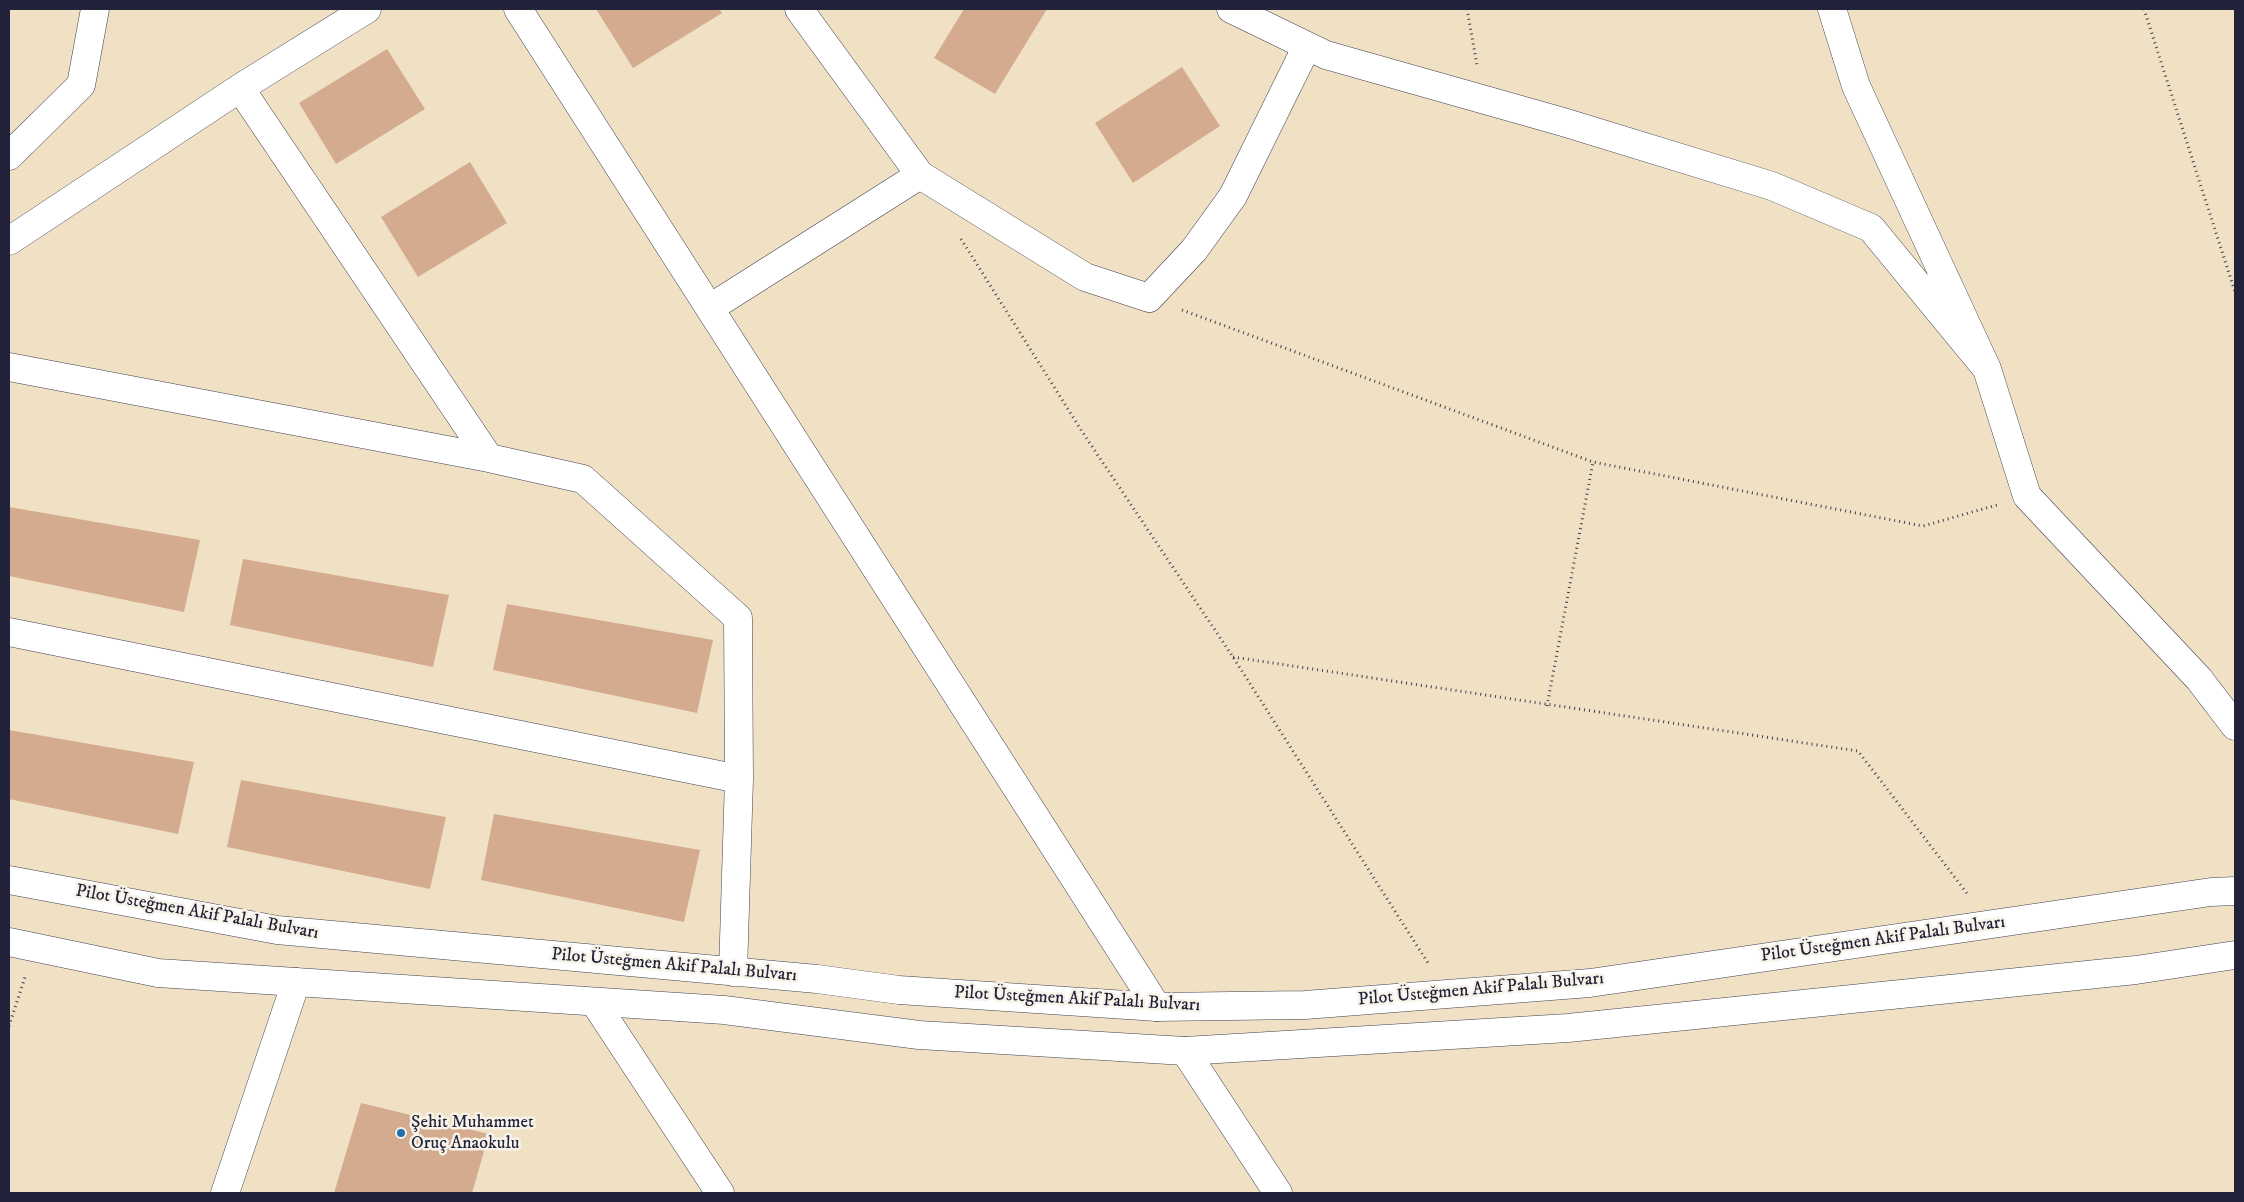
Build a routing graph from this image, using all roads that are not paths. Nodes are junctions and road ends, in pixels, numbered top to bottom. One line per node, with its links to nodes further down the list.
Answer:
1 (95, 9): 9 (street)
2 (367, 9): 8 (street)
3 (518, 9): 12 (street)
4 (799, 9): 10 (street)
5 (1231, 9): 7 (street)
6 (1832, 9): 14 (street)
7 (1307, 46): 10 (street); 14 (street)
8 (240, 88): 11 (street); 15 (street)
9 (9, 156)
10 (920, 176): 12 (street)
11 (9, 241)
12 (710, 308): 26 (street)
13 (9, 367): 15 (street)
14 (1987, 370): 17 (street)
15 (489, 458): 18 (street)
16 (9, 632): 18 (street)
17 (2235, 726)
18 (739, 779): 23 (street)
19 (9, 880): 23 (street, Pilot Üsteğmen Akif Palalı Bulvarı)
20 (2235, 892): 26 (street, Pilot Üsteğmen Akif Palalı Bulvarı)
21 (21, 944): 24 (street)
22 (2235, 954): 27 (street)
23 (733, 972): 26 (street, Pilot Üsteğmen Akif Palalı Bulvarı)
24 (296, 982): 25 (street); 28 (street)
25 (595, 1002): 27 (street); 29 (street)
26 (1157, 1007)
27 (1184, 1051): 30 (street)
28 (225, 1193)
29 (720, 1193)
30 (1278, 1193)

